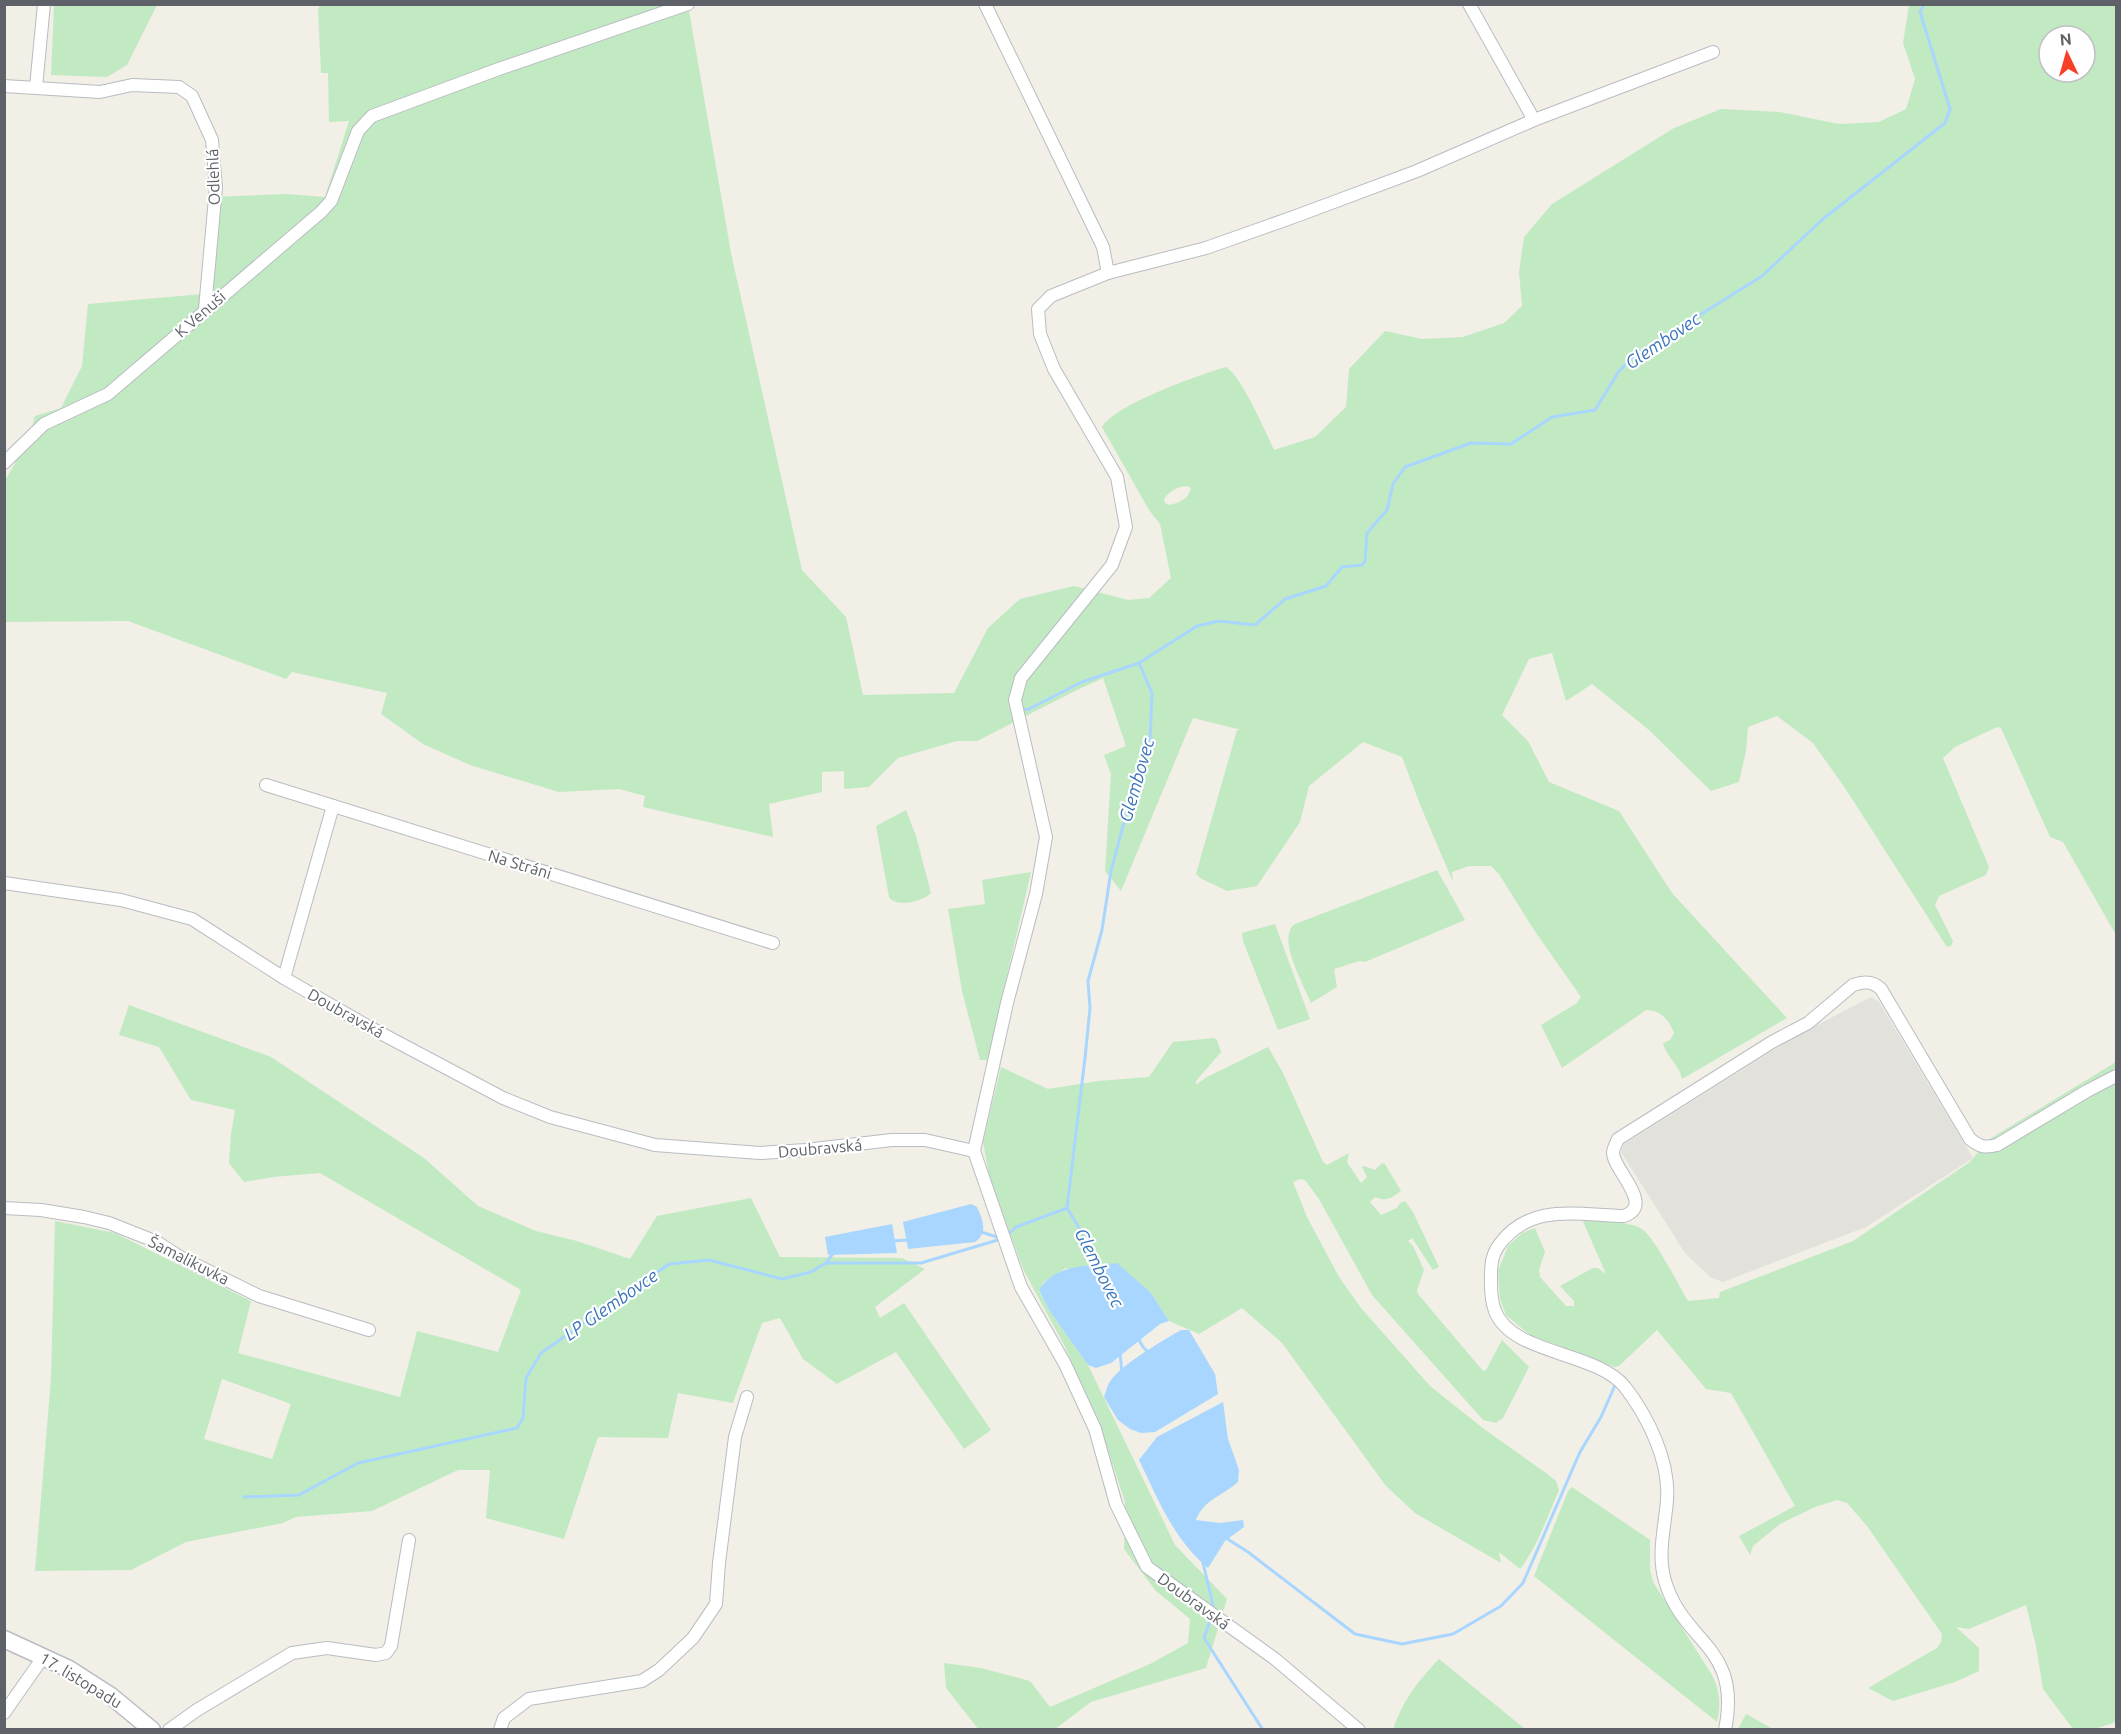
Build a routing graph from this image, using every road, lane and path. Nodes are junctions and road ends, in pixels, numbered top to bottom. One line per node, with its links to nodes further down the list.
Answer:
1 (44, 4): 7 (street)
2 (688, 4): 10 (street, K Venuši)
3 (986, 4): 9 (street)
4 (1469, 4): 8 (street)
5 (1713, 52): 8 (street)
6 (4, 86): 7 (street, Odlehlá)
7 (36, 87): 10 (street, Odlehlá)
8 (1534, 120): 9 (street)
9 (1108, 273): 18 (street)
10 (205, 309): 11 (street, K Venuši)
11 (4, 463)
12 (266, 785): 13 (street, Na Stráni)
13 (333, 806): 15 (street, Na Stráni); 16 (street)
14 (4, 883): 16 (street, Doubravská)
15 (773, 943)
16 (284, 978): 18 (street, Doubravská)
17 (2116, 1076): 30 (street)
18 (974, 1151): 29 (street, Doubravská)
19 (4, 1208): 20 (street, Šamalikuvka)
20 (369, 1330)
21 (747, 1397): 28 (street)
22 (410, 1540): 27 (street)
23 (4, 1639): 24 (main road, 17. listopadu)
24 (44, 1656): 25 (street); 26 (main road, 17. listopadu)
25 (4, 1713)
26 (149, 1729)
27 (169, 1730)
28 (500, 1730)
29 (1359, 1730)
30 (1725, 1730)

